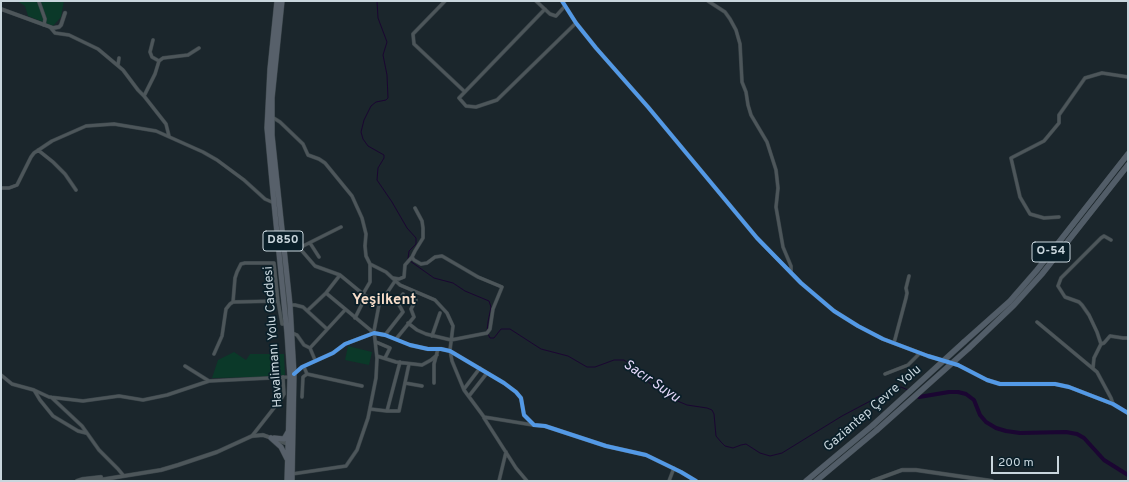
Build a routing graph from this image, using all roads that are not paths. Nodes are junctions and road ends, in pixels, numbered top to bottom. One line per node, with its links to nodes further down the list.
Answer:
1 (273, 1): 15 (highway)
2 (277, 1): 15 (highway, Havalimanı Yolu Caddesi / D850)
3 (282, 1): 25 (highway, Havalimanı Yolu Caddesi / D850)
4 (445, 1): 23 (street)
5 (536, 1): 11 (street)
6 (562, 1): 9 (street)
7 (708, 1): 43 (street)
8 (39, 2): 14 (street)
9 (564, 6): 11 (street); 13 (street)
10 (1, 9): 14 (street)
11 (545, 9): 23 (street)
12 (64, 13): 16 (street)
13 (576, 23): 23 (street); 43 (street)
14 (44, 25): 16 (street)
15 (274, 25): 32 (highway, Havalimanı Yolu Caddesi / D850)
16 (50, 27): 21 (street)
17 (152, 40): 20 (street)
18 (199, 48): 20 (street)
19 (119, 58): 21 (street)
20 (159, 61): 24 (street)
21 (118, 65): 24 (street)
22 (1128, 77): 34 (street)
23 (465, 92)
24 (144, 96): 26 (street)
25 (272, 116): 36 (highway, Havalimanı Yolu Caddesi / D850); 42 (street)
26 (169, 136): 27 (street); 32 (street)
27 (38, 150): 30 (street); 31 (street)
28 (1128, 154): 131 (highway, Gaziantep Çevre Yolu / O-54, bridge)
29 (1128, 165): 132 (highway, Gaziantep Çevre Yolu / O-54, bridge)
30 (1, 188)
31 (76, 190)
32 (274, 203): 62 (highway, Havalimanı Yolu Caddesi / D850)
33 (415, 208): 41 (street)
34 (1059, 217)
35 (341, 227): 38 (street)
36 (282, 233): 39 (street); 54 (highway, Havalimanı Yolu Caddesi / D850)
37 (1111, 240): 73 (street)
38 (310, 243): 39 (street); 40 (street)
39 (299, 248): 44 (street)
40 (319, 257)
41 (411, 259): 46 (street); 70 (street)
42 (370, 264): 46 (street); 49 (street)
43 (791, 273): 72 (street)
44 (340, 275): 48 (street); 49 (street)
45 (909, 276): 72 (street)
46 (392, 278): 47 (street)
47 (395, 281): 55 (street); 70 (street)
48 (326, 293): 56 (street); 57 (street)
49 (363, 294): 55 (street); 59 (street)
50 (403, 294): 66 (street)
51 (416, 300): 61 (street)
52 (278, 301): 53 (street); 53 (street); 62 (street)
53 (233, 302): 78 (street)
54 (290, 305): 56 (street); 64 (highway, Havalimanı Yolu Caddesi / D850)
55 (379, 305): 65 (street)
56 (308, 310): 63 (street)
57 (345, 310): 59 (street); 63 (street)
58 (440, 313): 67 (street)
59 (355, 318): 65 (street)
60 (1037, 322): 89 (street)
61 (408, 323): 67 (street); 69 (street)
62 (286, 324): 94 (highway, Havalimanı Yolu Caddesi / D850)
63 (327, 329): 74 (street)
64 (292, 333): 74 (street); 84 (highway, Havalimanı Yolu Caddesi / D850)
65 (374, 333): 66 (street); 71 (street); 82 (street)
66 (385, 335): 69 (street)
67 (432, 336): 70 (street)
68 (1128, 338): 73 (street)
69 (396, 339): 75 (street)
70 (451, 340): 76 (street)
71 (376, 342): 80 (street); 81 (street)
72 (894, 342): 77 (street)
73 (1101, 344): 89 (street)
74 (310, 348): 82 (street)
75 (438, 349): 76 (street); 79 (street)
76 (450, 352): 88 (street); 101 (street)
77 (920, 353): 92 (street); 106 (street)
78 (214, 354)
79 (437, 355): 85 (street); 98 (street)
80 (377, 356): 81 (street); 107 (street)
81 (384, 358): 83 (street)
82 (315, 360): 87 (street)
83 (400, 362): 85 (street); 108 (street)
84 (293, 364): 87 (street); 94 (highway, Havalimanı Yolu Caddesi / D850)
85 (409, 364): 97 (street)
86 (185, 366): 96 (street)
87 (303, 367): 91 (street); 94 (street)
88 (480, 368): 90 (street); 101 (street)
89 (1093, 368): 106 (street)
90 (487, 373): 103 (street); 112 (street)
91 (307, 374): 99 (street); 104 (street)
92 (885, 374)
93 (1, 375): 102 (street)
94 (292, 375): 95 (street); 111 (highway, Havalimanı Yolu Caddesi / D850); 116 (highway, Havalimanı Yolu Caddesi / D850)
95 (283, 377): 96 (street); 114 (street)
96 (209, 381): 105 (street)
97 (405, 383): 100 (street); 108 (street)
98 (434, 383)
99 (362, 386)
100 (422, 386)
101 (464, 389): 103 (street)
102 (34, 390): 105 (street); 113 (street)
103 (469, 396): 110 (street)
104 (302, 397)
105 (51, 398): 113 (street)
106 (1113, 404): 109 (street)
107 (370, 409): 108 (street); 120 (street)
108 (387, 411)
109 (1128, 413)
110 (484, 417): 112 (street); 117 (street)
111 (289, 424): 115 (highway); 116 (highway, Havalimanı Yolu Caddesi / D850)
112 (534, 425): 119 (street)
113 (86, 433): 121 (street)
114 (252, 436): 115 (street); 121 (street)
115 (271, 438): 116 (street); 118 (highway)
116 (291, 446): 118 (highway, Havalimanı Yolu Caddesi / D850); 120 (highway, Havalimanı Yolu Caddesi / D850)
117 (506, 452): 127 (street); 128 (street)
118 (288, 465): 125 (highway, Havalimanı Yolu Caddesi / D850)
119 (674, 468): 129 (street); 130 (street)
120 (292, 474): 126 (highway, Havalimanı Yolu Caddesi / D850)
121 (123, 475): 122 (street)
122 (112, 477): 123 (street); 124 (street)
123 (78, 481)
124 (93, 481)
125 (287, 481)
126 (292, 481)
127 (498, 481)
128 (527, 481)
129 (669, 481)
130 (696, 481)
131 (806, 481)
132 (816, 481)
133 (872, 481): 134 (street)
134 (993, 481)

